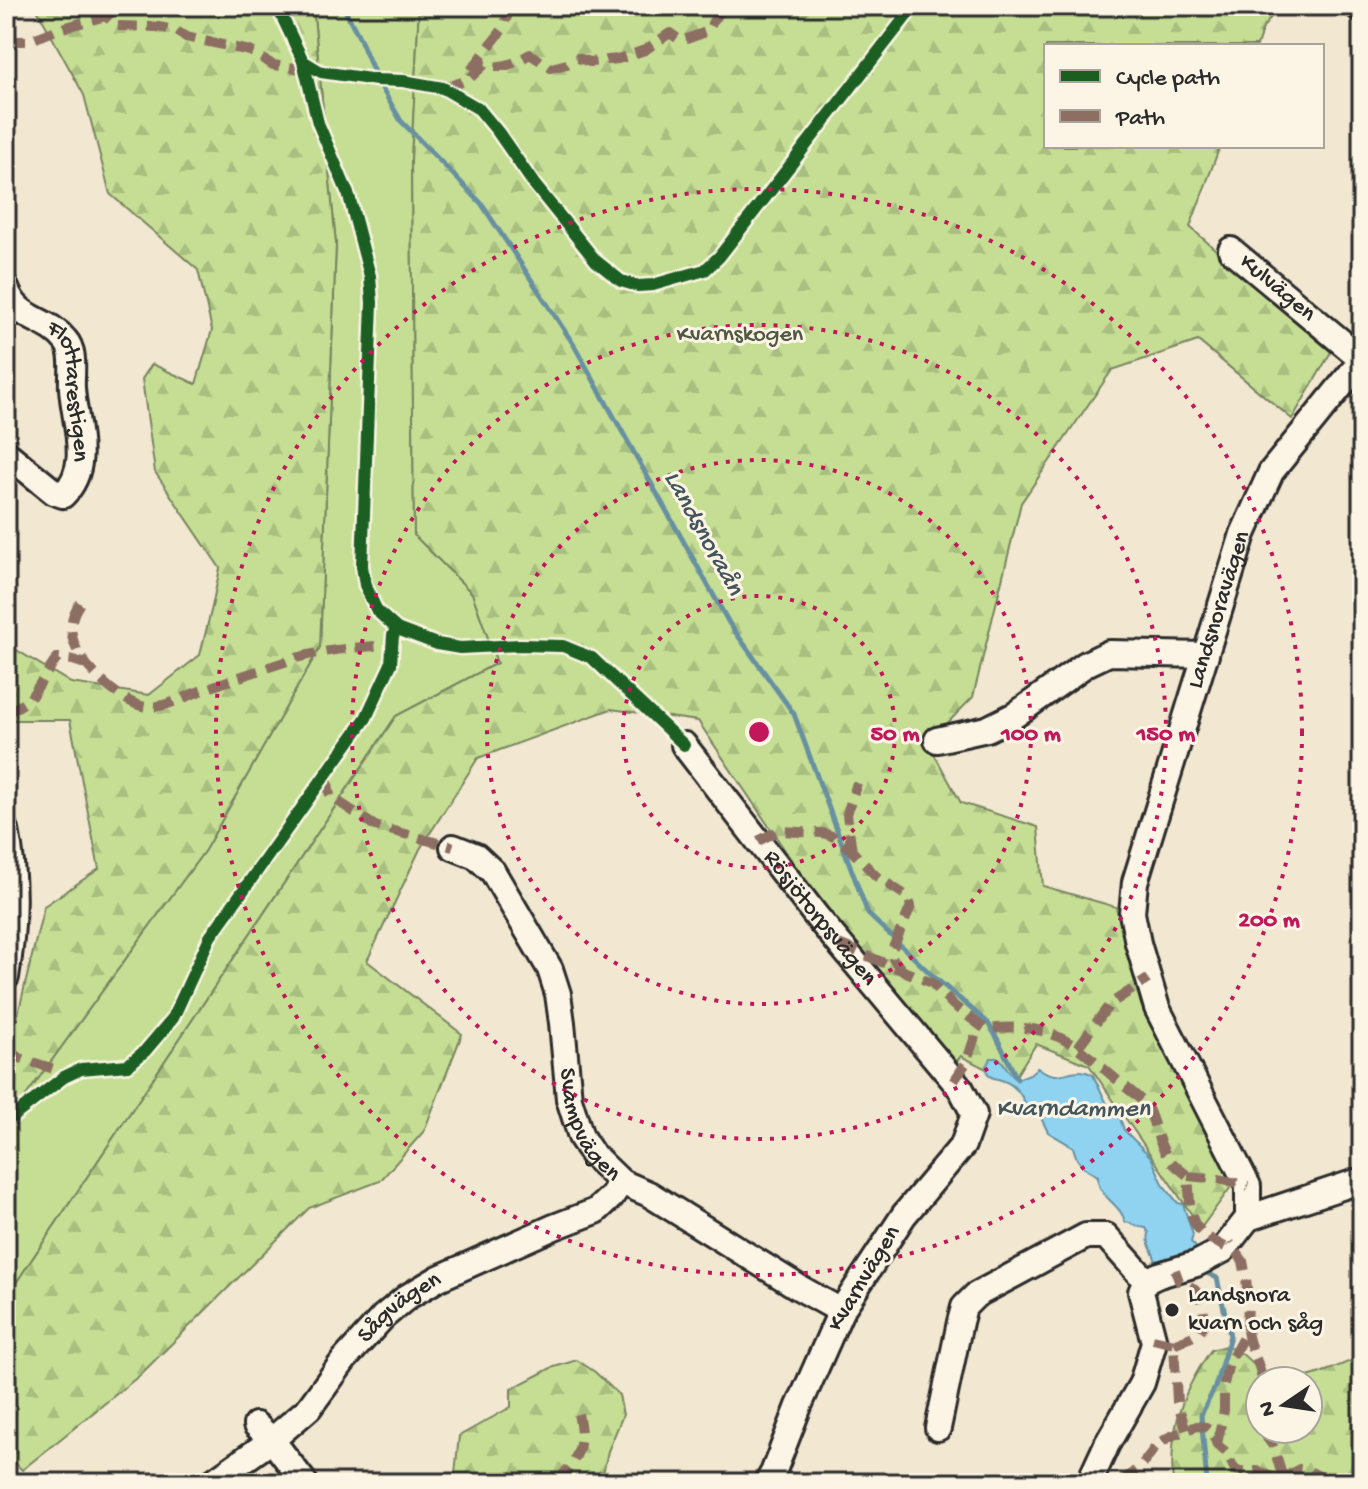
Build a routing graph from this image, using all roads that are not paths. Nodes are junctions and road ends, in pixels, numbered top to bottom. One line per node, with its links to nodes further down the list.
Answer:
1 (1357, 6): 2 (street)
2 (1362, 10)
3 (1231, 250): 5 (street, Kulvägen)
4 (6, 288): 6 (street, Flottarestigen)
5 (1362, 359): 7 (street, Landsnoravägen)
6 (6, 453)
7 (1206, 655): 8 (street); 16 (street, Landsnoravägen)
8 (937, 740)
9 (684, 745): 13 (street, Rösjötorpsvägen)
10 (6, 830): 12 (street)
11 (453, 847): 15 (street, Svampvägen)
12 (6, 977)
13 (961, 1089): 18 (street, Kvarnvägen)
14 (1362, 1180): 16 (street)
15 (621, 1182): 18 (street, Svampvägen); 20 (street, Sågvägen)
16 (1248, 1218): 17 (street)
17 (1146, 1281): 19 (street); 24 (street)
18 (841, 1311): 21 (street, Kvarnvägen)
19 (938, 1428)
20 (264, 1432): 22 (street, Sågvägen); 23 (street)
21 (776, 1480)
22 (211, 1483)
23 (305, 1483)
24 (1089, 1483)

